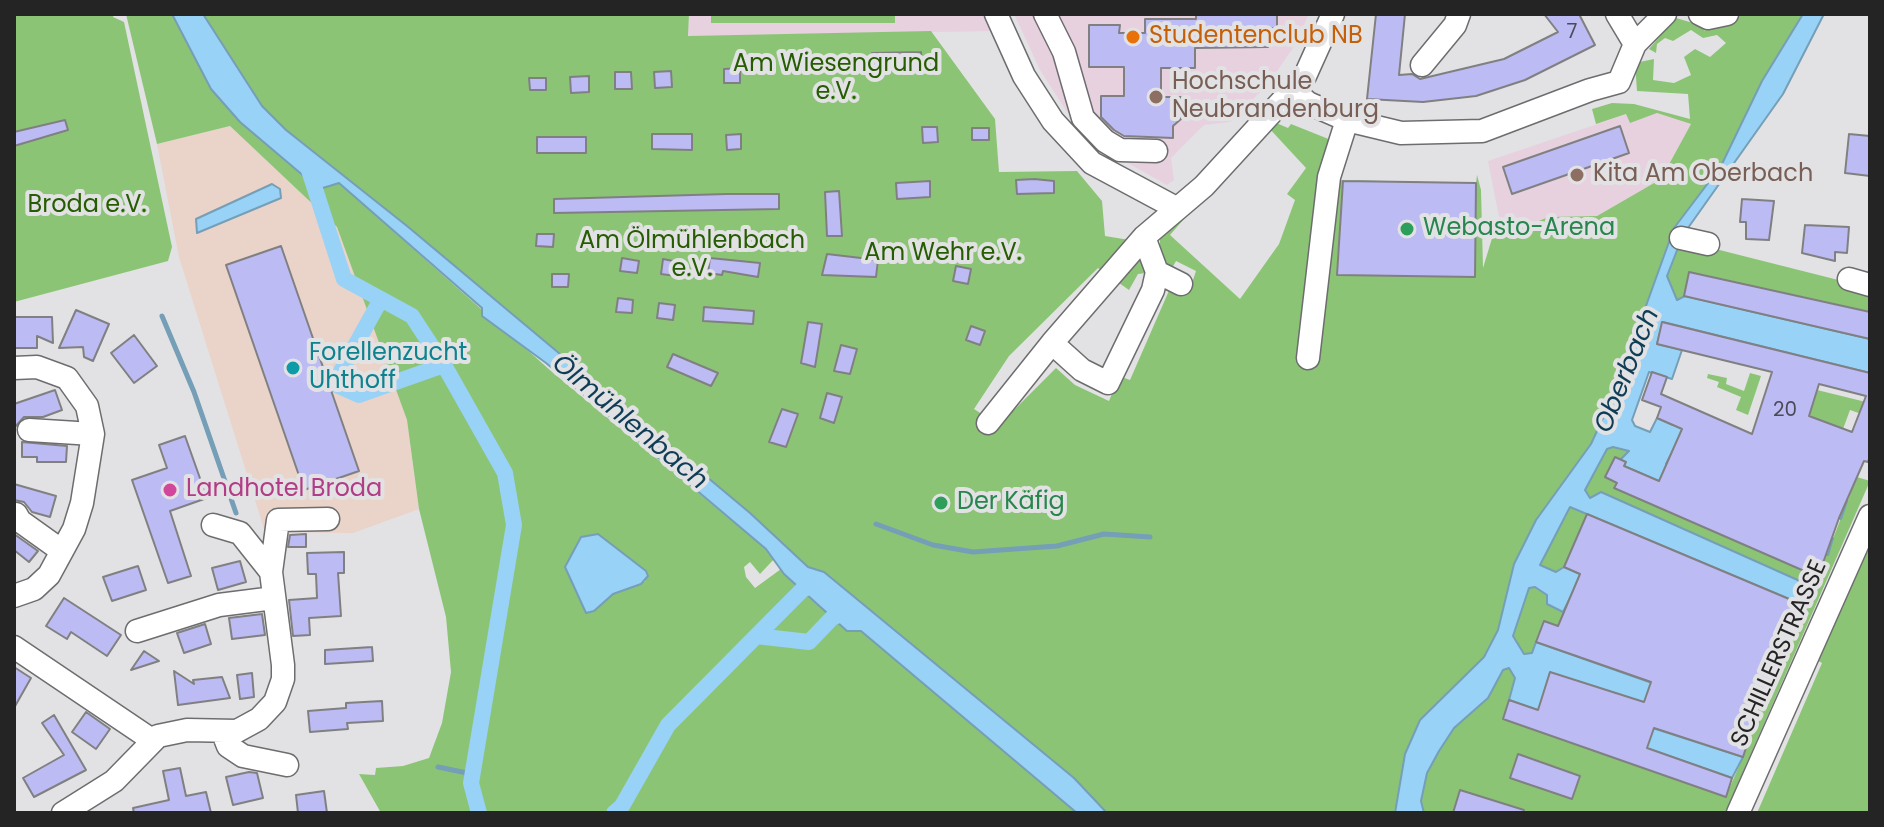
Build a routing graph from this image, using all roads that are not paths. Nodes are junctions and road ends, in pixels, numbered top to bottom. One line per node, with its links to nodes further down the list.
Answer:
1 (996, 14): 14 (street)
2 (1045, 14): 13 (street)
3 (1333, 14): 11 (street)
4 (1459, 14): 10 (street)
5 (1617, 14): 9 (street)
6 (1665, 14): 9 (street)
7 (1700, 14): 8 (street)
8 (1727, 14)
9 (1635, 44): 12 (street)
10 (1422, 65)
11 (1293, 90): 12 (street); 14 (street)
12 (1347, 120): 21 (street)
13 (1156, 151)
14 (1176, 208): 15 (street)
15 (1144, 237): 18 (street); 20 (street)
16 (1681, 238): 17 (street)
17 (1708, 244)
18 (1157, 272): 19 (street); 20 (street)
19 (1181, 284)
20 (1052, 343): 23 (street)
21 (1308, 358)
22 (14, 368): 25 (street)
23 (988, 423)
24 (29, 430): 25 (street)
25 (93, 434): 30 (street)
26 (16, 514): 30 (street)
27 (1870, 516): 40 (street, SCHILLERSTRASSE)
28 (328, 519): 31 (street)
29 (213, 525): 31 (street)
30 (62, 551): 32 (street)
31 (271, 572): 33 (street)
32 (14, 596)
33 (274, 598): 34 (street); 36 (street)
34 (137, 631)
35 (14, 647): 37 (street)
36 (223, 733): 37 (street); 38 (street)
37 (152, 740): 39 (street)
38 (287, 765)
39 (63, 813)
40 (1738, 813)

